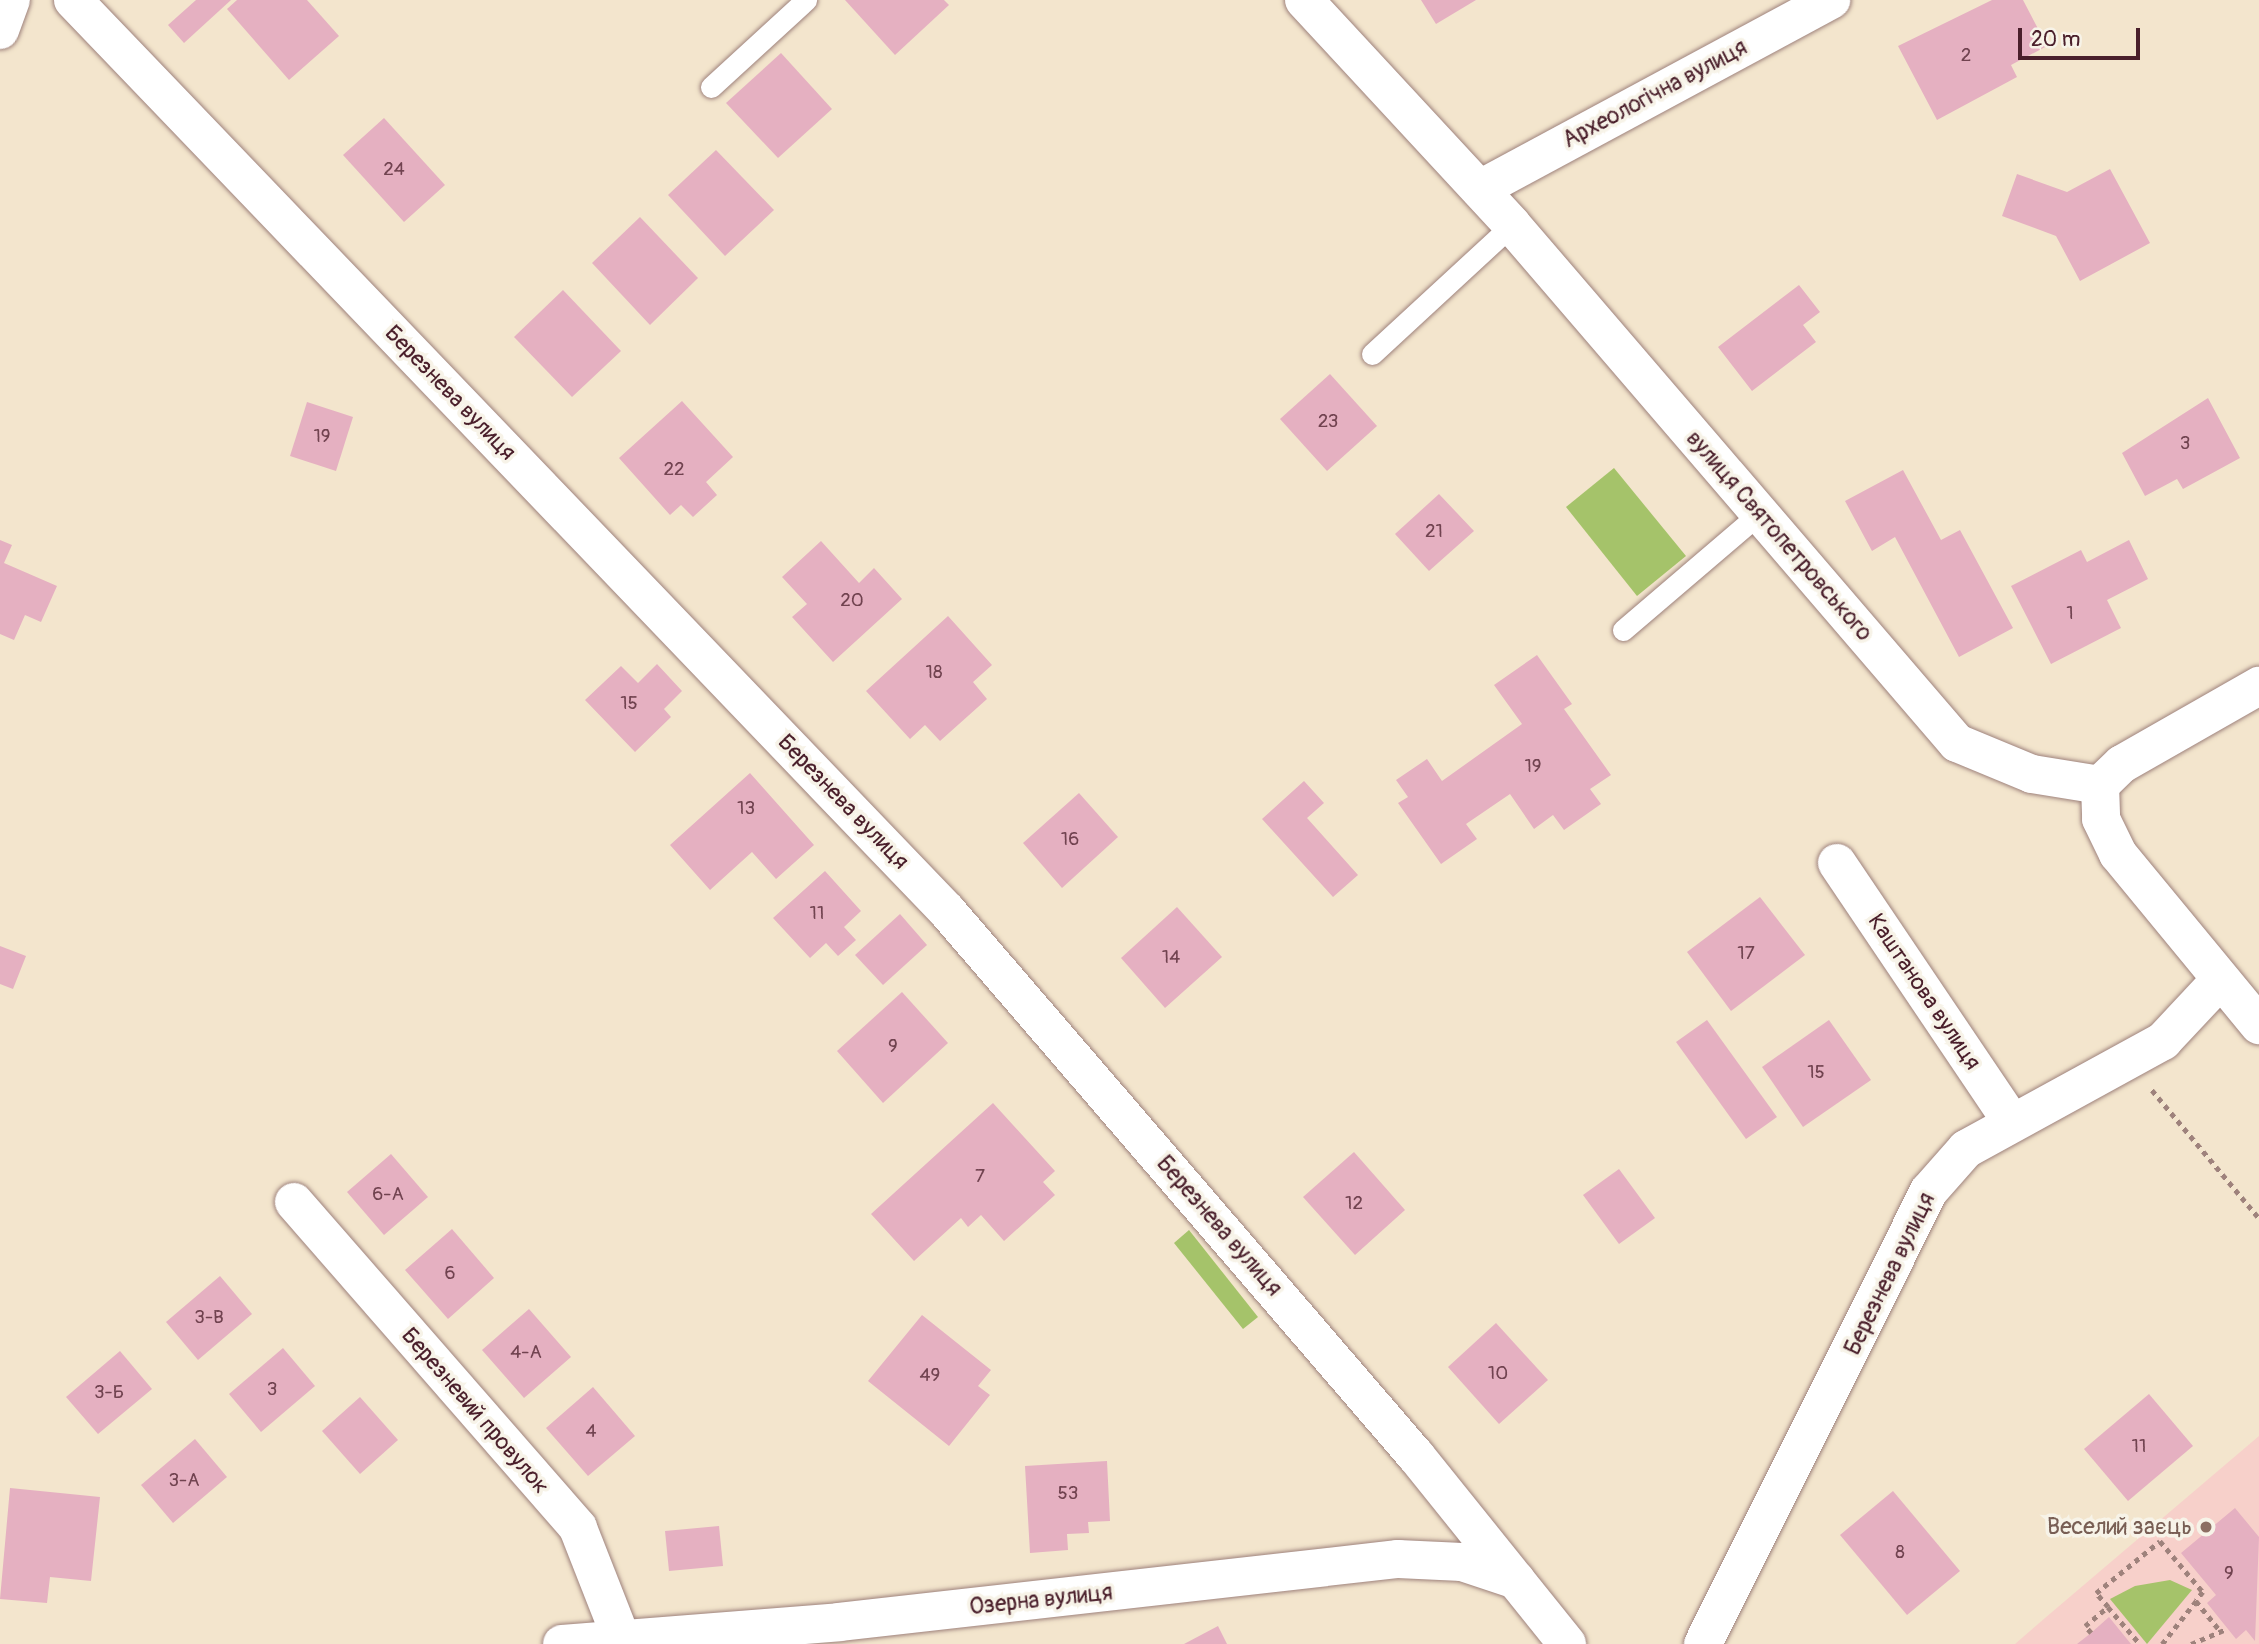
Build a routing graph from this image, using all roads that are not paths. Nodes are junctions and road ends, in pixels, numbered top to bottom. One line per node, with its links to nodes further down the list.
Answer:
1 (73, 0): 18 (street, Березнева вулиця)
2 (806, 0): 5 (lane)
3 (1304, 0): 6 (street, вулиця Святопетровського)
4 (1831, 0): 6 (street, Археологічна вулиця)
5 (710, 87)
6 (1480, 189): 7 (street, вулиця Святопетровського)
7 (1512, 225): 8 (lane); 9 (street, вулиця Святопетровського)
8 (1372, 355)
9 (1759, 513): 10 (lane); 12 (street, вулиця Святопетровського)
10 (1623, 630)
11 (2259, 686): 12 (street)
12 (2100, 785): 14 (street)
13 (1837, 863): 16 (street, Каштанова вулиця)
14 (2220, 980): 15 (street); 16 (street, Березнева вулиця)
15 (2259, 1025)
16 (2011, 1121): 23 (street, Березнева вулиця)
17 (294, 1202): 20 (street, Березневий провулок)
18 (1516, 1580): 19 (street, Озерна вулиця); 22 (street, Березнева вулиця)
19 (845, 1633): 20 (street, Озерна вулиця)
20 (622, 1640): 21 (street, Озерна вулиця)
21 (562, 1644)
22 (1567, 1644)
23 (1703, 1644)

